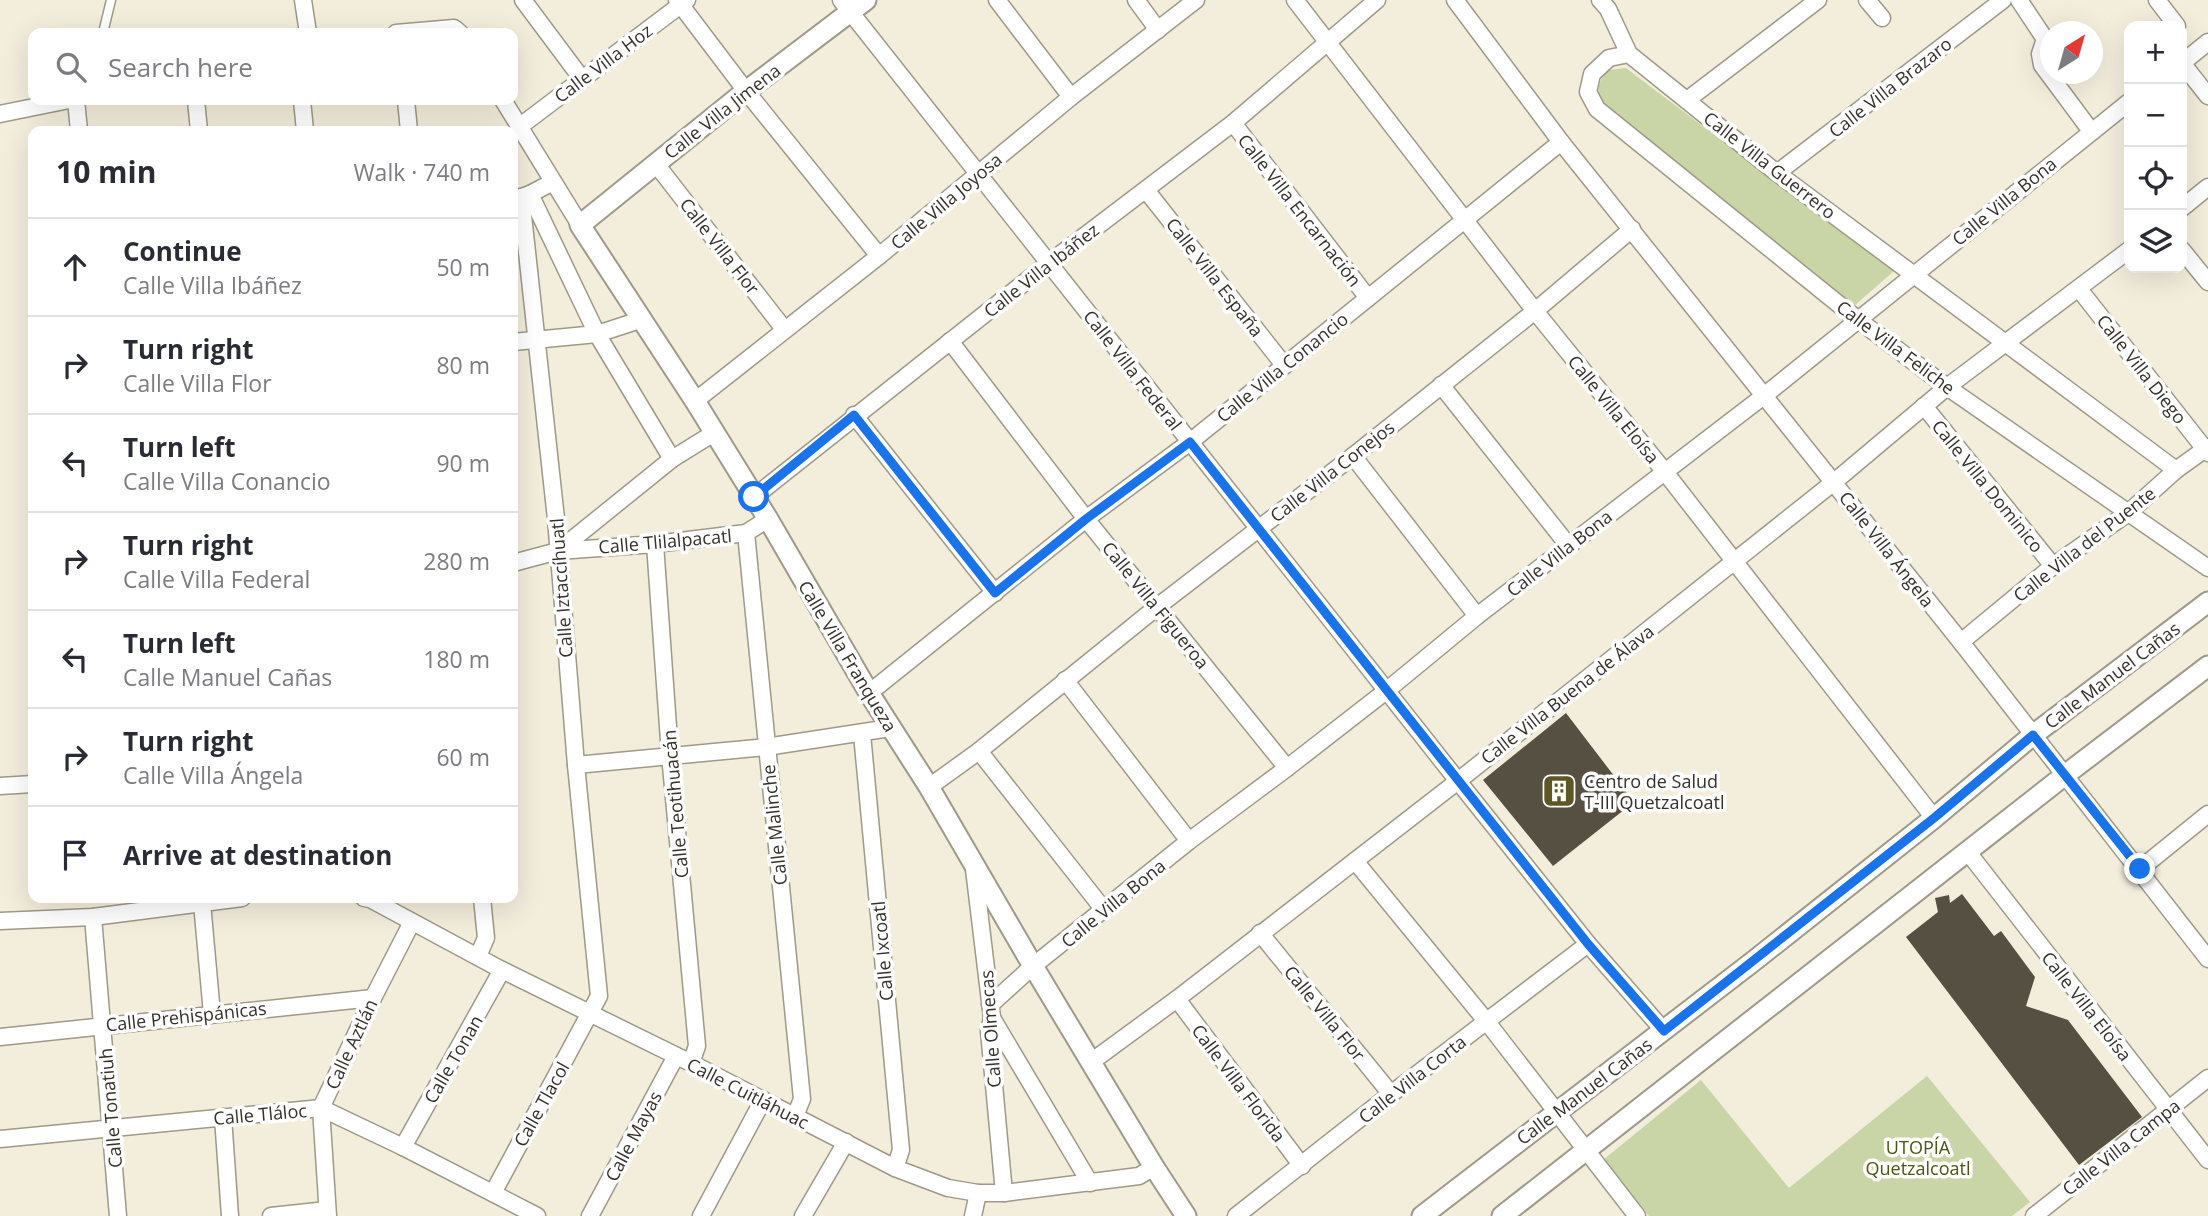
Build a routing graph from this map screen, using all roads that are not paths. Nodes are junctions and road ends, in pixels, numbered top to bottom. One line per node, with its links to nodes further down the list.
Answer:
1 (111, 0): 20 (lane)
2 (303, 0): 21 (street)
3 (523, 0): 29 (street)
4 (997, 0): 32 (street)
5 (1136, 0): 22 (street)
6 (1196, 0): 22 (street, Calle Villa Joyosa)
7 (1295, 0): 24 (street, Calle Villa Eloísa)
8 (1377, 0): 24 (street, Calle Villa Ibáñez)
9 (1455, 0): 49 (street)
10 (1818, 0): 33 (street)
11 (1867, 0): 18 (street)
12 (2003, 0): 51 (street, Calle Villa Brazaro)
13 (2019, 0): 48 (street)
14 (2157, 0): 19 (street)
15 (682, 2): 29 (street, Calle Villa Hoz); 30 (street)
16 (1609, 3): 26 (street)
17 (853, 4): 30 (street, Calle Villa Jimena); 52 (street, Calle Villa Federal)
18 (1882, 18)
19 (2173, 21)
20 (104, 28)
21 (307, 28)
22 (1158, 30): 32 (street, Calle Villa Joyosa)
23 (2187, 36): 25 (street)
24 (1327, 41): 42 (street, Calle Villa Ibáñez); 58 (street, Calle Villa Eloísa)
25 (2202, 46): 27 (street)
26 (1629, 54): 33 (street, Calle Villa Guerrero); 70 (street, Calle Villa Feliche)
27 (2187, 59)
28 (2187, 69): 31 (street)
29 (582, 79): 47 (street, Calle Villa Hoz)
30 (746, 91): 50 (street, Calle Villa Jimena); 62 (street)
31 (2208, 96)
32 (1071, 97): 52 (street, Calle Villa Joyosa)
33 (1687, 100): 51 (street, Calle Villa Guerrero)
34 (44, 105): 41 (street)
35 (76, 105): 43 (street)
36 (196, 105): 44 (street)
37 (302, 105): 45 (street)
38 (406, 105): 46 (street)
39 (506, 105): 47 (street, Calle Villa Franqueza)
40 (2124, 106): 48 (street, Calle Villa Bona)
41 (0, 114)
42 (1233, 123): 55 (street, Calle Villa Ibáñez); 68 (street, Calle Villa Encarnación)
43 (79, 126)
44 (199, 126)
45 (305, 126)
46 (409, 126)
47 (519, 127): 53 (street, Calle Villa Franqueza)
48 (2091, 131): 65 (street, Calle Villa Bona)
49 (1561, 142): 58 (street, Calle Villa Conancio); 60 (street, Calle Villa Ángela)
50 (656, 164): 59 (street, Calle Villa Jimena); 72 (street, Calle Villa Flor)
51 (1777, 173): 65 (street, Calle Villa Guerrero)
52 (978, 174): 62 (street, Calle Villa Joyosa); 64 (street, Calle Villa Federal)
53 (553, 182): 56 (street); 59 (street, Calle Villa Franqueza)
54 (2208, 187): 57 (street)
55 (1146, 190): 64 (street, Calle Villa Ibáñez); 78 (street, Calle Villa España)
56 (521, 196): 73 (street); 74 (street, Calle Iztaccíhuatl)
57 (2187, 204)
58 (1465, 220): 68 (street, Calle Villa Conancio); 69 (street, Calle Villa Eloísa)
59 (580, 225): 71 (street, Calle Villa Franqueza)
60 (1632, 229): 69 (street, Calle Villa Conejos); 81 (street, Calle Villa Ángela)
61 (2124, 254): 67 (street, Calle Villa Buena de Álava)
62 (879, 256): 72 (street, Calle Villa Joyosa)
63 (2187, 256): 66 (street)
64 (1049, 263): 75 (street, Calle Villa Ibáñez); 86 (street, Calle Villa Federal)
65 (1913, 275): 70 (street, Calle Villa Bona); 77 (street)
66 (2208, 282)
67 (2079, 289): 77 (street, Calle Villa Buena de Álava); 87 (street, Calle Villa Diego)
68 (1367, 298): 78 (street, Calle Villa Conancio)
69 (1535, 311): 79 (street, Calle Villa Conejos); 91 (street, Calle Villa Eloísa)
70 (1857, 319): 80 (street, Calle Villa Feliche); 81 (street, Calle Villa Bona)
71 (640, 320): 73 (street); 82 (street, Calle Villa Franqueza)
72 (784, 328): 82 (street, Calle Villa Joyosa)
73 (597, 334): 74 (street); 89 (street)
74 (536, 340): 76 (street); 101 (street, Calle Iztaccíhuatl)
75 (950, 341): 84 (street, Calle Villa Ibáñez); 96 (street, Calle Villa Figueroa)
76 (518, 342)
77 (2005, 343): 80 (street, Calle Villa Buena de Álava); 90 (street)
78 (1284, 365): 86 (street, Calle Villa Conancio)
79 (1441, 385): 88 (street, Calle Villa Conejos); 100 (street)
80 (1947, 387): 83 (street, Calle Villa Buena de Álava); 94 (street, Calle Villa Feliche)
81 (1765, 395): 91 (street, Calle Villa Bona); 92 (street, Calle Villa Ángela)
82 (695, 401): 85 (street, Calle Villa Franqueza)
83 (1924, 406): 92 (street, Calle Villa Buena de Álava); 104 (street, Calle Villa Dominico)
84 (854, 415): 93 (street, Calle Villa Ibáñez); 106 (street)
85 (714, 433): 89 (street, Calle Tlilalpacatl); 93 (street, Calle Villa Franqueza)
86 (1190, 442): 96 (street, Calle Villa Conancio); 97 (street, Calle Villa Federal)
87 (2207, 449): 90 (street, Calle Villa del Puente)
88 (1353, 456): 97 (street, Calle Villa Conejos); 109 (street)
89 (672, 459): 101 (street, Calle Tlilalpacatl)
90 (2176, 470): 94 (street, Calle Villa del Puente)
91 (1665, 472): 100 (street, Calle Villa Bona); 102 (street, Calle Villa Eloísa)
92 (1834, 482): 102 (street, Calle Villa Buena de Álava); 110 (street, Calle Villa Ángela)
93 (754, 497): 95 (street, Calle Villa Franqueza)
94 (2127, 513): 104 (street, Calle Villa del Puente); 105 (street, Calle Villa Feliche)
95 (768, 519): 98 (street, Calle Tlilalpacatl); 114 (street, Calle Villa Franqueza)
96 (1086, 519): 106 (street, Calle Villa Conancio); 108 (street, Calle Villa Figueroa)
97 (1258, 530): 108 (street, Calle Villa Conejos); 113 (street, Calle Villa Federal)
98 (746, 533): 99 (street, Calle Tlilalpacatl); 118 (street, Calle Malinche)
99 (655, 544): 101 (street, Calle Tlilalpacatl); 120 (street, Calle Teotihuacán)
100 (1568, 545): 109 (street, Calle Villa Bona)
101 (558, 551): 103 (street, Calle Tlilalpacatl); 121 (street, Calle Iztaccíhuatl)
102 (1734, 561): 124 (street, Calle Villa Buena de Álava); 129 (street, Calle Villa Eloísa)
103 (518, 563)
104 (2053, 566): 110 (street, Calle Villa del Puente)
105 (2208, 568)
106 (995, 593): 114 (street, Calle Villa Conancio)
107 (2208, 602): 117 (street, Calle Manuel Cañas)
108 (1157, 607): 112 (street, Calle Villa Conejos); 122 (street, Calle Villa Figueroa)
109 (1477, 615): 113 (street, Calle Villa Bona)
110 (1961, 642): 117 (street, Calle Villa Ángela)
111 (2208, 666): 123 (street)
112 (1065, 680): 119 (street, Calle Villa Conejos); 130 (street)
113 (1386, 691): 122 (street, Calle Villa Bona); 124 (street, Calle Villa Federal)
114 (869, 693): 115 (street, Calle Villa Franqueza)
115 (890, 728): 116 (street); 127 (street, Calle Villa Franqueza)
116 (862, 734): 118 (street); 175 (street, Calle Ixcoatl)
117 (2033, 735): 123 (street, Calle Villa Ángela); 129 (street, Calle Manuel Cañas)
118 (766, 747): 120 (street); 165 (street, Calle Malinche)
119 (979, 751): 127 (street, Calle Villa Conejos); 138 (street)
120 (670, 755): 121 (street); 157 (street, Calle Teotihuacán)
121 (576, 765): 152 (street, Calle Iztaccíhuatl)
122 (1287, 768): 130 (street, Calle Villa Bona)
123 (2064, 775): 131 (street); 134 (street, Calle Villa Ángela)
124 (1458, 781): 132 (street, Calle Villa Buena de Álava); 143 (street, Calle Villa Federal)
125 (28, 783): 126 (street)
126 (0, 786)
127 (929, 787): 133 (street, Calle Villa Franqueza)
128 (2208, 814): 134 (street)
129 (1934, 818): 155 (street, Calle Manuel Cañas)
130 (1189, 841): 138 (street, Calle Villa Bona)
131 (1966, 851): 163 (street, Calle Villa Eloísa); 171 (street)
132 (1355, 861): 142 (street, Calle Villa Buena de Álava); 153 (street)
133 (974, 865): 146 (street, Calle Villa Franqueza); 150 (street, Calle Olmecas)
134 (2140, 869): 145 (street, Calle Villa Ángela)
135 (202, 903): 139 (street); 151 (street)
136 (377, 903): 141 (street, Calle Cuitláhuac)
137 (482, 903): 144 (street)
138 (1104, 911): 146 (street, Calle Villa Bona)
139 (93, 917): 140 (street); 154 (street, Calle Tonatiuh)
140 (0, 921)
141 (412, 922): 144 (street, Calle Cuitláhuac); 148 (street, Calle Aztlán)
142 (1260, 933): 149 (street, Calle Villa Buena de Álava); 160 (street, Calle Villa Flor)
143 (1588, 944): 153 (street, Calle Villa Corta); 155 (street, Calle Villa Federal)
144 (478, 956): 147 (street, Calle Cuitláhuac)
145 (2208, 959)
146 (1033, 966): 150 (street, Calle Villa Bona); 158 (street, Calle Villa Franqueza)
147 (502, 971): 152 (street, Calle Cuitláhuac); 170 (street, Calle Tonan)
148 (373, 998): 151 (street, Calle Prehispánicas); 162 (street, Calle Aztlán)
149 (1177, 999): 158 (street, Calle Villa Buena de Álava); 173 (street, Calle Villa Florida)
150 (991, 1012): 176 (street); 179 (street, Calle Olmecas)
151 (212, 1014): 154 (street, Calle Prehispánicas)
152 (590, 1015): 157 (street, Calle Cuitláhuac); 177 (street, Calle Tlacol)
153 (1487, 1022): 160 (street, Calle Villa Corta); 164 (street)
154 (103, 1025): 156 (street, Calle Prehispánicas); 167 (street, Calle Tonatiuh)
155 (1664, 1031): 164 (street, Calle Manuel Cañas)
156 (0, 1037)
157 (683, 1060): 161 (street, Calle Cuitláhuac); 185 (street, Calle Mayas)
158 (1091, 1062): 174 (street, Calle Villa Franqueza)
159 (2208, 1078): 163 (street, Calle Villa Campa)
160 (1391, 1094): 173 (street, Calle Villa Corta)
161 (763, 1100): 165 (street, Calle Cuitláhuac); 186 (street)
162 (321, 1108): 166 (street, Calle Tláloc); 170 (street, Calle Tláloc); 180 (street, Calle Aztlán)
163 (2167, 1110): 172 (street, Calle Villa Eloísa); 194 (street, Calle Villa Campa)
164 (1555, 1112): 171 (street); 191 (street, Calle Manuel Cañas)
165 (794, 1116): 169 (street, Calle Cuitláhuac)
166 (223, 1117): 167 (street, Calle Tláloc); 182 (street)
167 (112, 1129): 168 (street, Calle Tláloc); 181 (street, Calle Tonatiuh)
168 (0, 1139)
169 (846, 1142): 175 (street, Calle Cuitláhuac); 187 (street)
170 (403, 1147): 177 (street, Calle Tláloc)
171 (1585, 1150): 192 (street); 193 (street)
172 (2208, 1160)
173 (1302, 1166): 190 (street, Calle Villa Corta)
174 (1154, 1167): 176 (street, Calle Cuitláhuac); 189 (street, Calle Villa Franqueza)
175 (895, 1168): 178 (street, Calle Cuitláhuac)
176 (1090, 1183): 179 (street, Calle Cuitláhuac)
177 (493, 1193): 184 (street, Calle Tláloc)
178 (978, 1193): 179 (street, Calle Cuitláhuac); 188 (street)
179 (1004, 1193)
180 (328, 1213): 183 (street)
181 (118, 1216)
182 (230, 1216)
183 (271, 1216)
184 (537, 1216)
185 (590, 1216)
186 (701, 1216)
187 (803, 1216)
188 (973, 1216)
189 (1186, 1216)
190 (1237, 1216)
191 (1422, 1216)
192 (1503, 1216)
193 (1637, 1216)
194 (2034, 1216)

